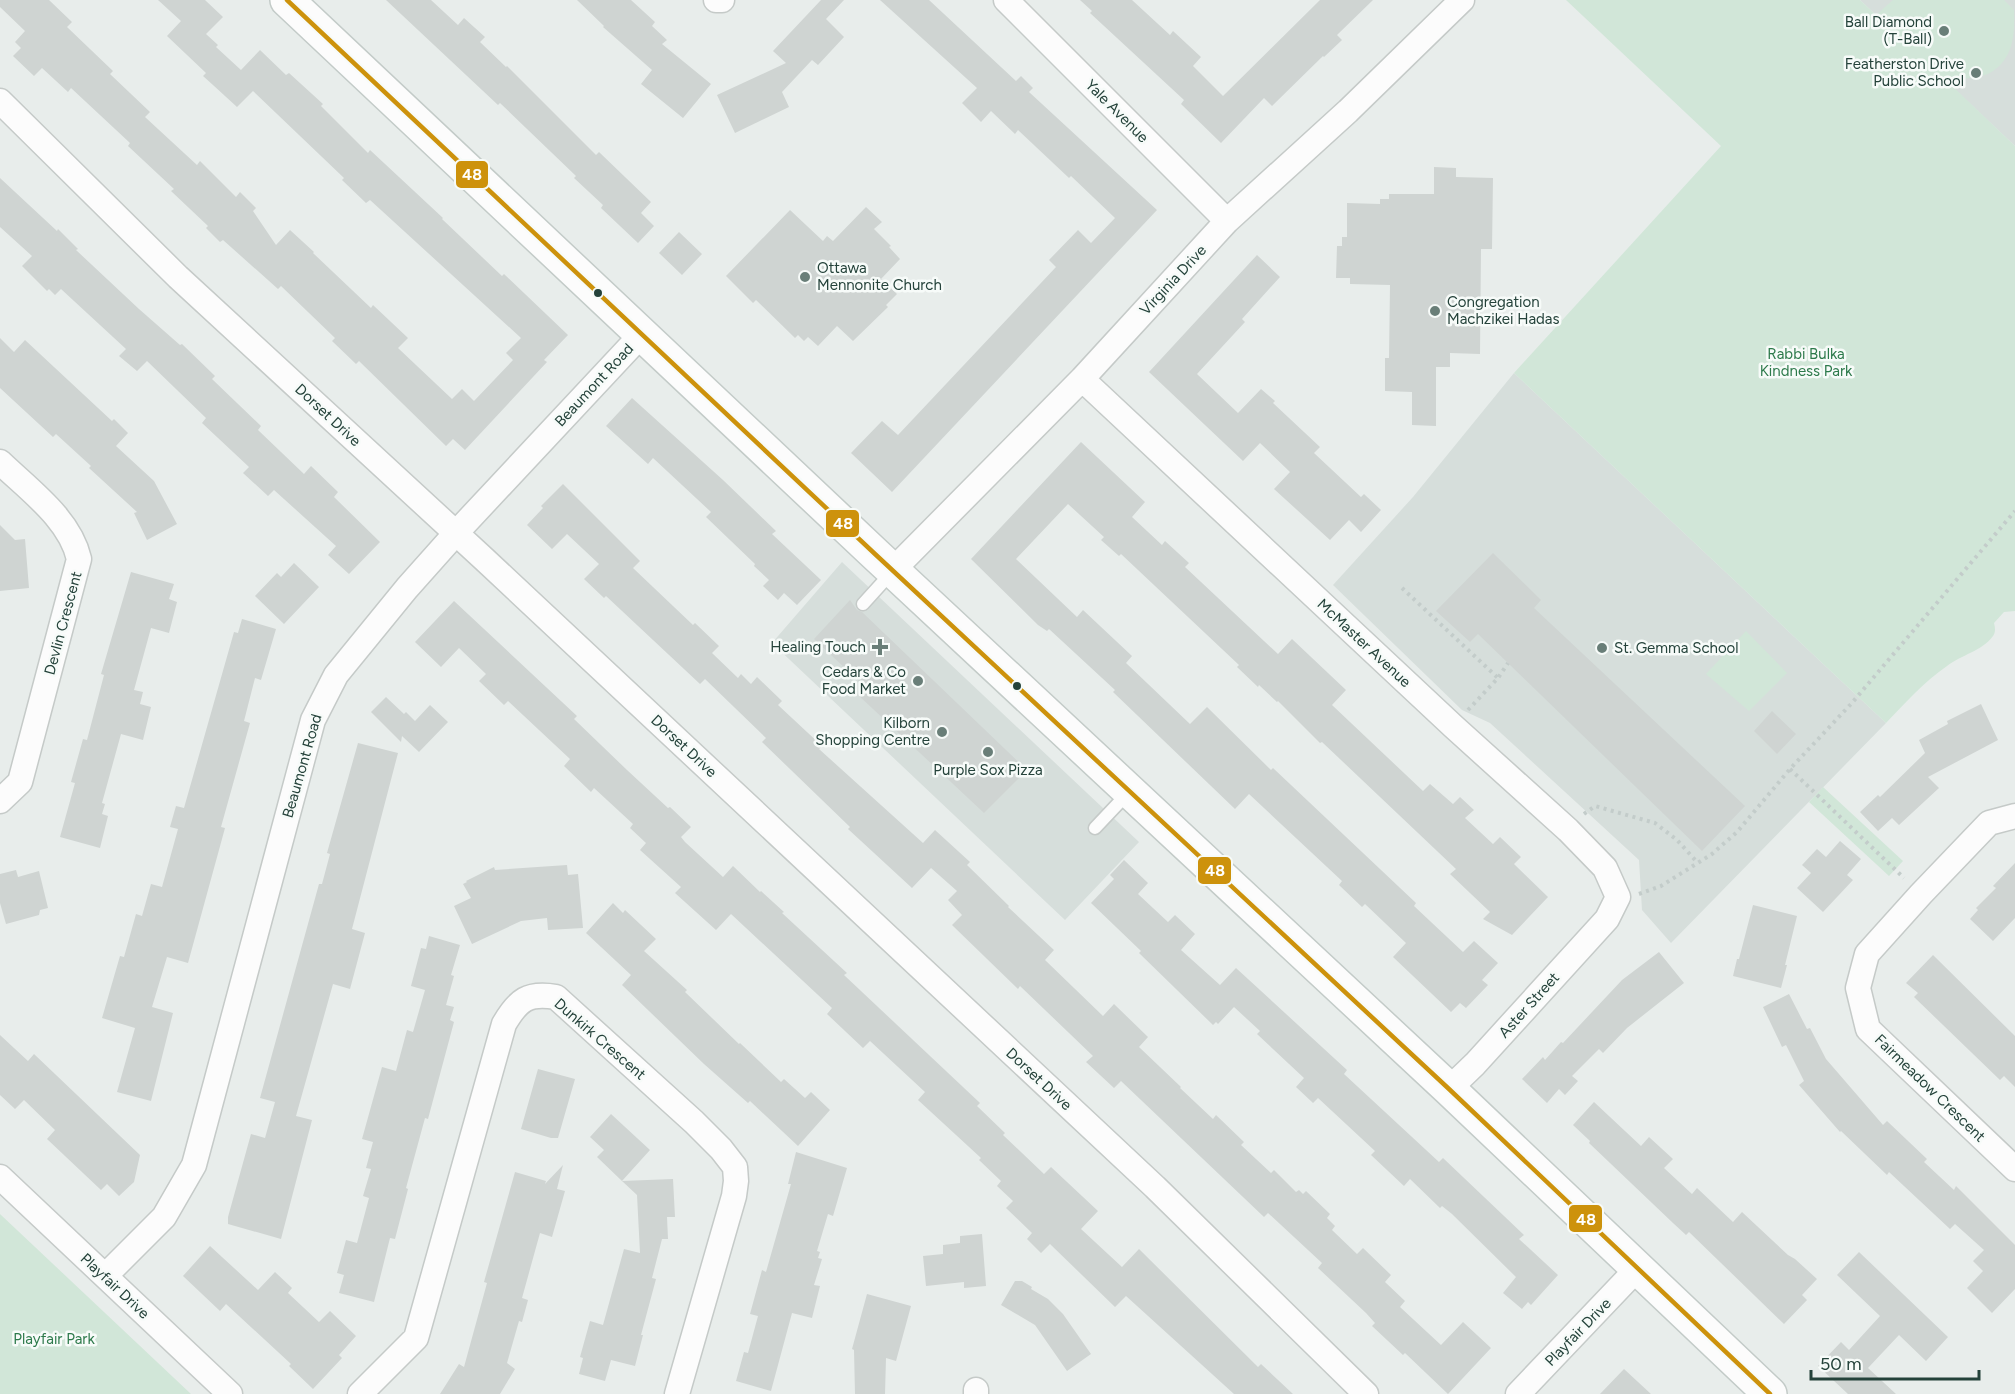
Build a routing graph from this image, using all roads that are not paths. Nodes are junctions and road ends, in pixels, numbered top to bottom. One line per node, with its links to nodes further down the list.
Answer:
1 (287, 0): 8 (street)
2 (716, 0): 3 (street)
3 (722, 0)
4 (1006, 0): 7 (street, Yale Avenue)
5 (1462, 0): 7 (street, Virginia Drive)
6 (0, 101): 11 (street, Dorset Drive)
7 (1227, 221): 9 (street, Virginia Drive)
8 (643, 333): 11 (street, Beaumont Road); 12 (street)
9 (1082, 379): 12 (street, Virginia Drive); 18 (street, McMaster Avenue)
10 (0, 462): 15 (street, Devlin Crescent)
11 (456, 532): 23 (street, Beaumont Road); 27 (street, Dorset Drive)
12 (893, 570): 13 (lane); 14 (street)
13 (863, 604)
14 (1130, 791): 17 (lane); 19 (street)
15 (0, 801)
16 (2015, 816): 20 (street, Fairmeadow Crescent)
17 (1095, 828)
18 (1606, 920): 19 (street, Aster Street)
19 (1449, 1089): 22 (street)
20 (2015, 1169)
21 (0, 1177): 23 (street, Playfair Drive)
22 (1637, 1269): 28 (street, Playfair Drive); 29 (street)
23 (105, 1276): 24 (street, Playfair Drive)
24 (230, 1394)
25 (360, 1394): 26 (street, Dunkirk Crescent)
26 (677, 1394)
27 (1366, 1394)
28 (1518, 1394)
29 (1770, 1394)

